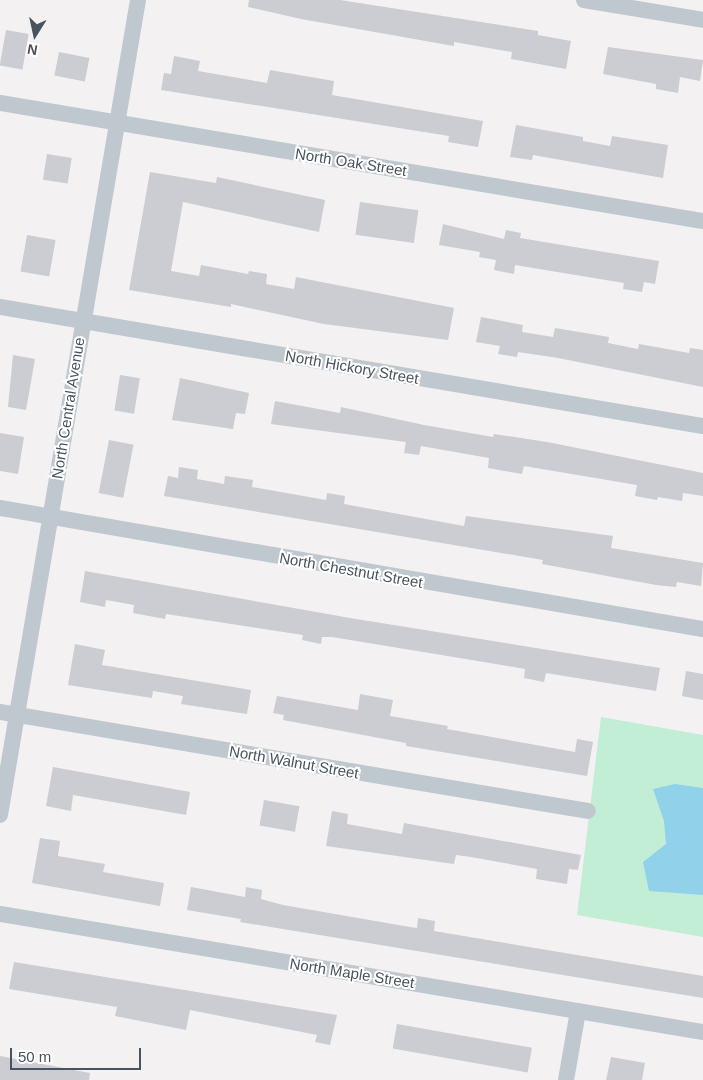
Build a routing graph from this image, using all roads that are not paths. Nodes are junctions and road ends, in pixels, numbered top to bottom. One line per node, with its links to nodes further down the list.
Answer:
1 (138, 0): 5 (street, North Central Avenue)
2 (584, 0): 3 (street)
3 (703, 20)
4 (0, 103): 5 (street, North Oak Street)
5 (117, 123): 6 (street, North Oak Street); 8 (street, North Central Avenue)
6 (703, 221)
7 (0, 307): 8 (street, North Hickory Street)
8 (83, 321): 9 (street, North Hickory Street); 11 (street, North Central Avenue)
9 (703, 426)
10 (0, 508): 11 (street, North Chestnut Street)
11 (50, 517): 12 (street, North Chestnut Street); 14 (street, North Central Avenue)
12 (703, 629)
13 (0, 712): 14 (street, North Walnut Street)
14 (17, 715): 15 (street, North Walnut Street); 16 (street, North Central Avenue)
15 (588, 811)
16 (0, 815)
17 (0, 914): 18 (street, North Maple Street)
18 (578, 1011): 19 (street, North Maple Street); 20 (street)
19 (703, 1032)
20 (566, 1080)

